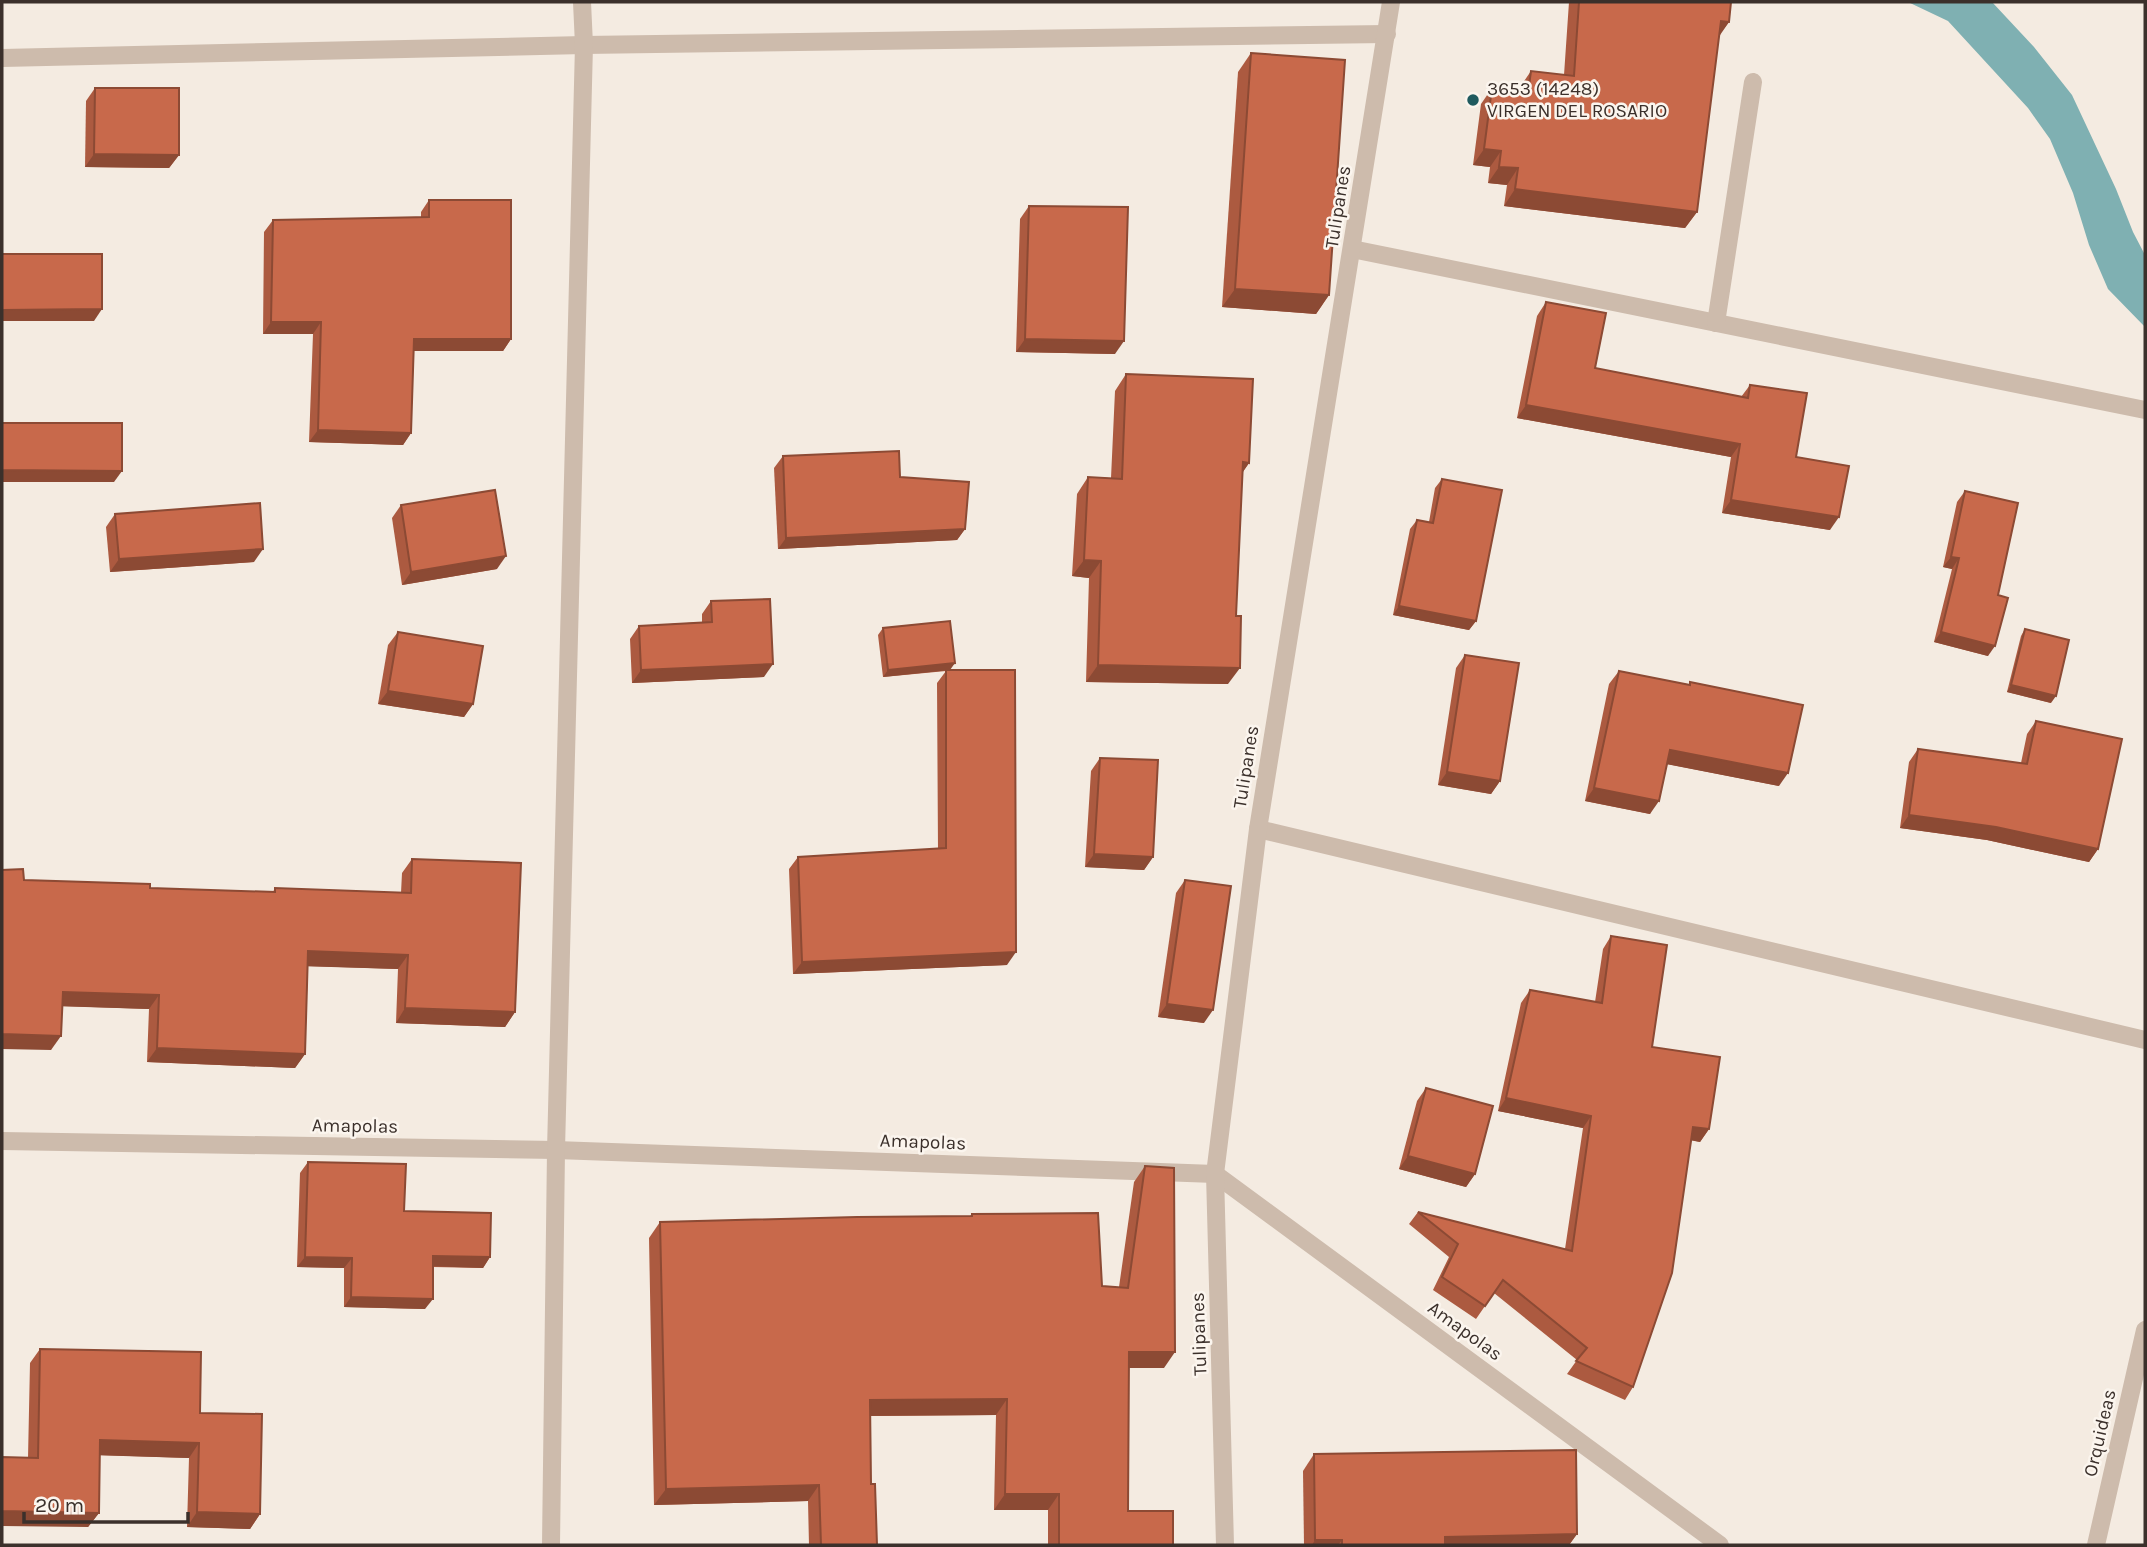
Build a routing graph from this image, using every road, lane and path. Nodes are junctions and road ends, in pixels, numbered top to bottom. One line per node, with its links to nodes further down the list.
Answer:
1 (582, 2): 4 (street)
2 (1391, 2): 3 (street, Tulipanes)
3 (1387, 34): 4 (street); 7 (street, Tulipanes)
4 (584, 45): 5 (street); 13 (street)
5 (2, 58)
6 (1753, 82): 8 (street)
7 (1352, 249): 8 (street); 10 (street, Tulipanes)
8 (1716, 323): 9 (street)
9 (2145, 410)
10 (1258, 829): 11 (street); 14 (street, Tulipanes)
11 (2145, 1040)
12 (2, 1141): 13 (street, Amapolas)
13 (556, 1150): 14 (street, Amapolas); 16 (street)
14 (1215, 1174): 17 (street, Tulipanes); 18 (street, Amapolas)
15 (2145, 1330): 19 (street, Orquideas)
16 (551, 1545)
17 (1225, 1545)
18 (1720, 1545)
19 (2096, 1545)

